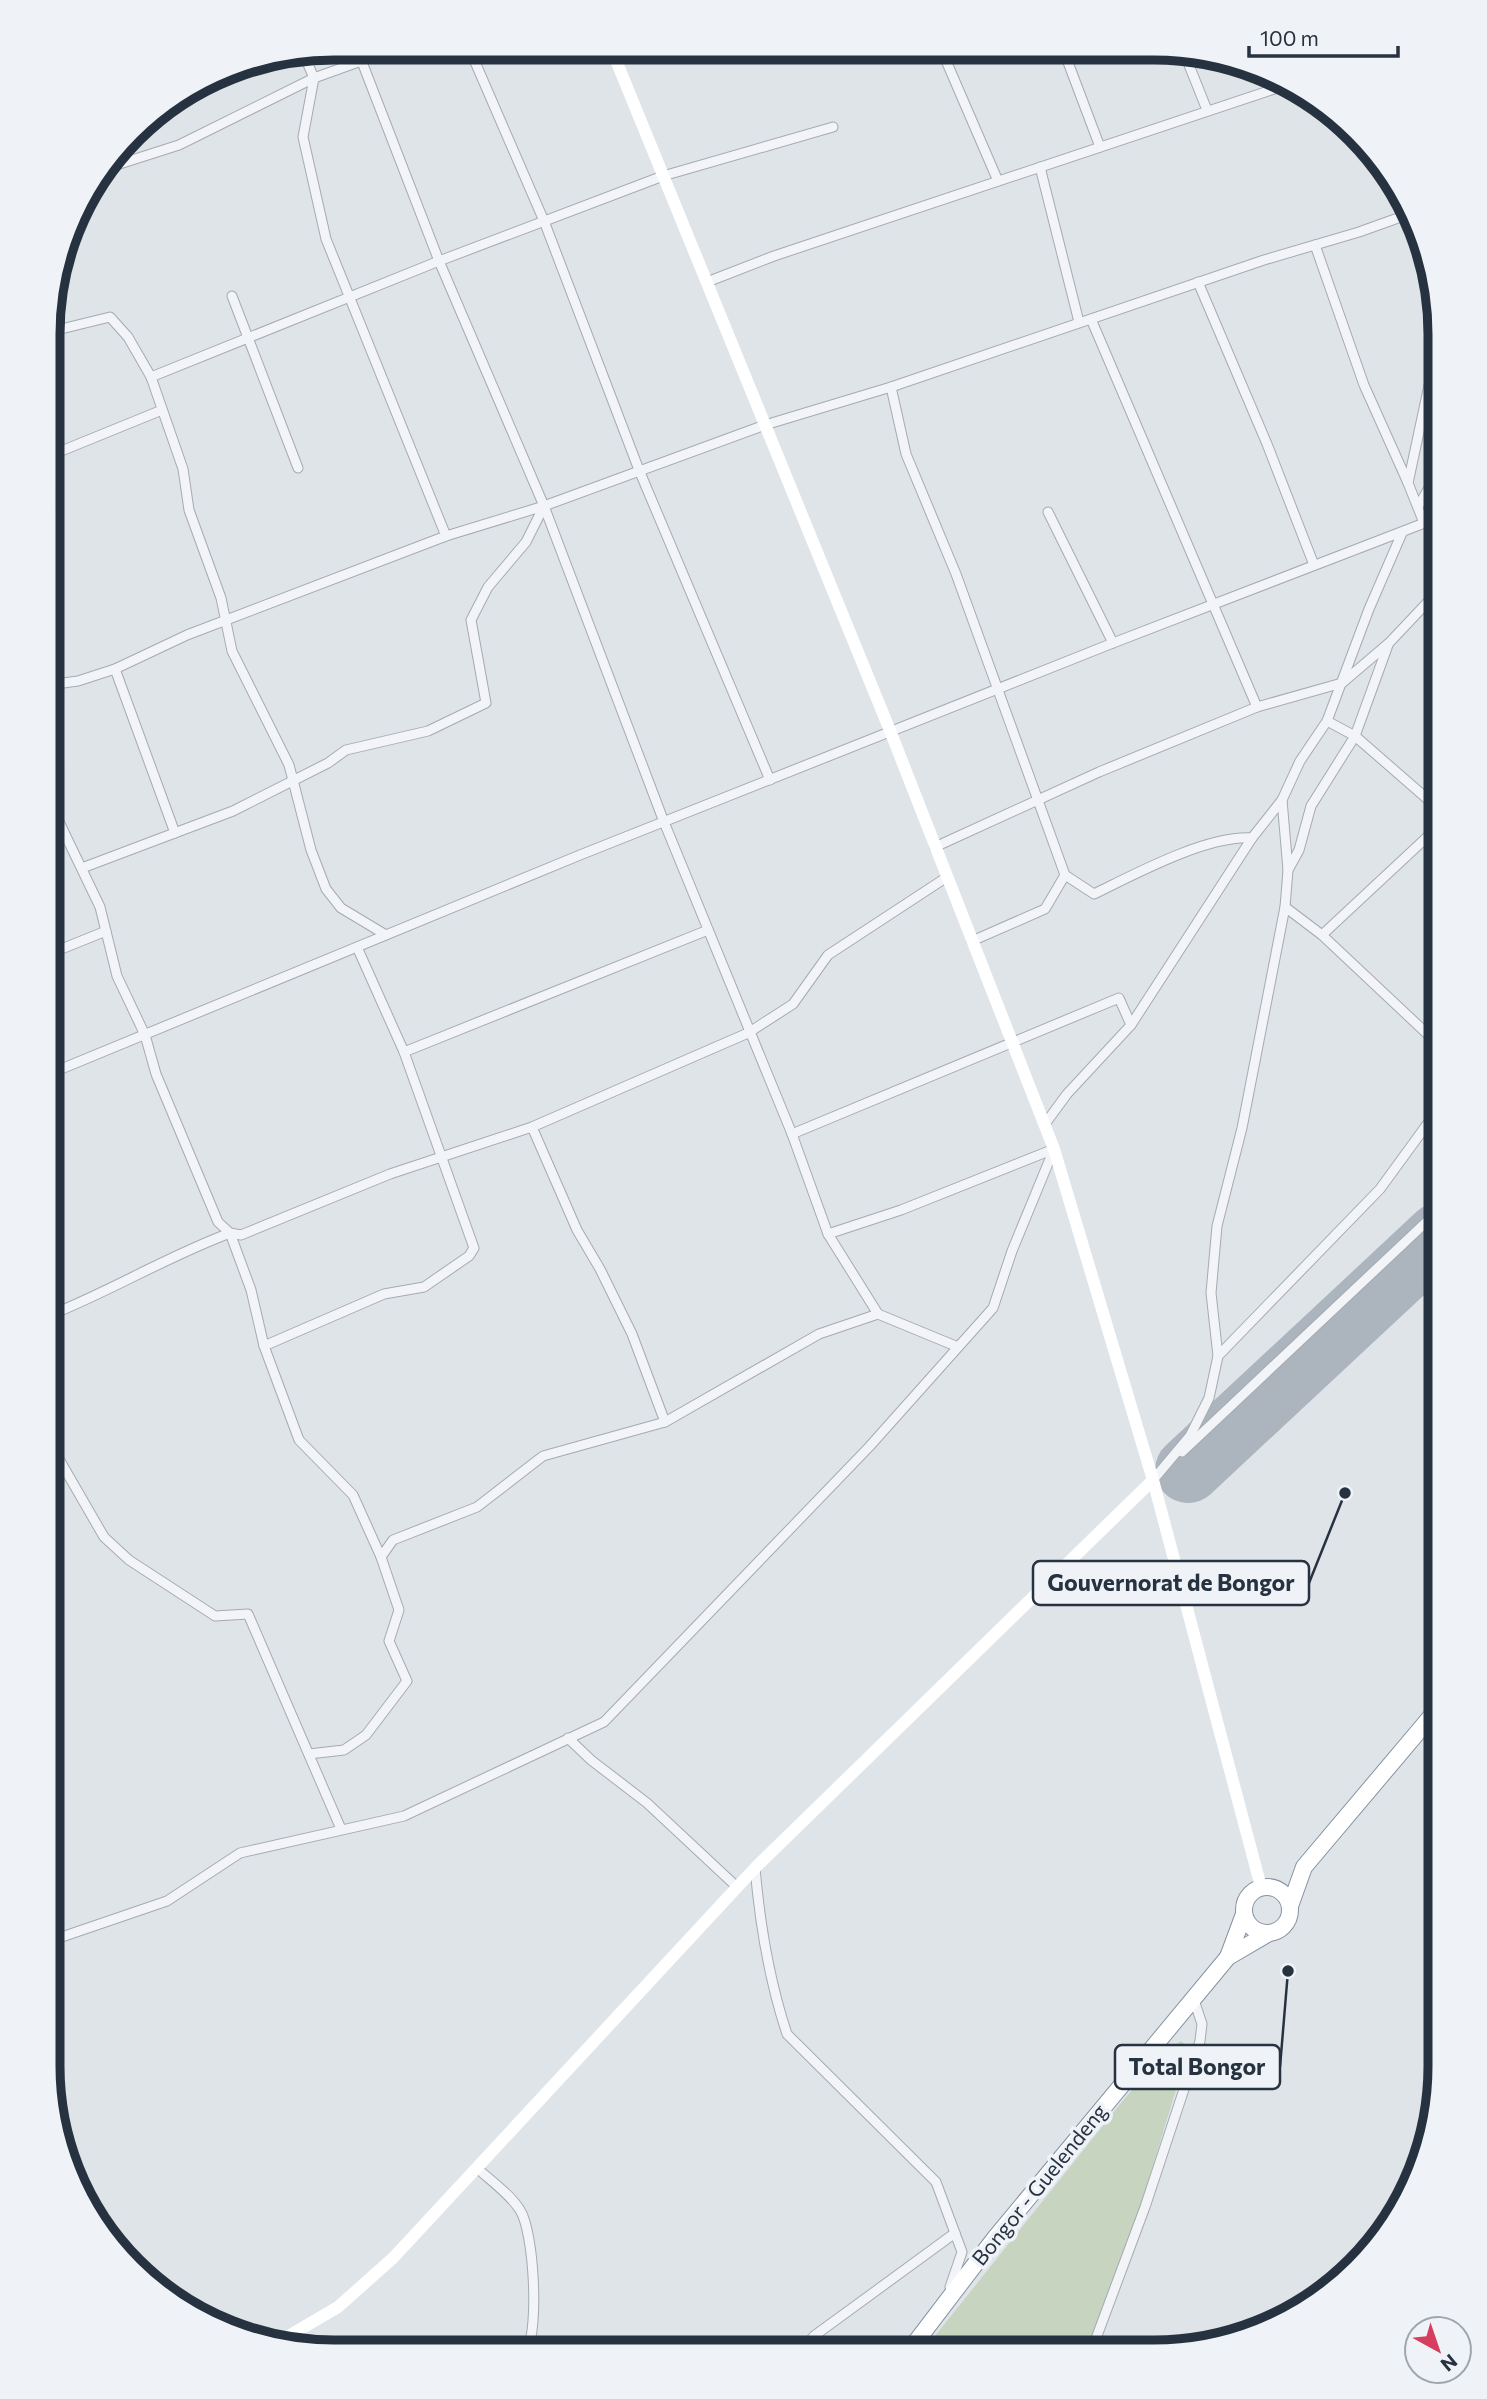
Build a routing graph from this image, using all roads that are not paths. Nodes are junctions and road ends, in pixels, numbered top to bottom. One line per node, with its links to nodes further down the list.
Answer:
1 (367, 60): 7 (street)
2 (474, 60): 19 (street)
3 (616, 60): 16 (street)
4 (946, 60): 17 (street)
5 (1067, 60): 13 (street)
6 (306, 61): 9 (street)
7 (362, 62): 9 (street); 21 (street)
8 (1188, 62): 11 (street)
9 (314, 78): 14 (street); 25 (street)
10 (1276, 88): 11 (street)
11 (1208, 110): 13 (street)
12 (833, 127): 16 (street)
13 (1100, 147): 15 (street)
14 (119, 163)
15 (1040, 167): 17 (street); 27 (street)
16 (663, 176): 19 (street); 22 (street)
17 (998, 181): 22 (street)
18 (1401, 217): 20 (street)
19 (544, 221): 21 (street); 37 (street)
20 (1315, 245): 23 (street); 38 (street)
21 (439, 261): 25 (street); 41 (street)
22 (707, 282): 34 (street)
23 (1198, 282): 26 (street); 47 (street)
24 (232, 296): 29 (street)
25 (350, 297): 29 (street); 46 (street)
26 (1091, 319): 27 (street); 49 (street)
27 (1079, 322): 31 (street)
28 (60, 329): 30 (street)
29 (250, 337): 30 (street); 36 (street)
30 (151, 377): 33 (street)
31 (891, 387): 34 (street); 56 (street)
32 (1428, 390): 38 (street)
33 (162, 410): 35 (street); 50 (street)
34 (765, 425): 37 (street); 59 (street)
35 (60, 452)
36 (298, 468)
37 (639, 470): 41 (street); 61 (street)
38 (1408, 483): 40 (street)
39 (1428, 489): 40 (street)
40 (1419, 505): 44 (street)
41 (544, 506): 46 (street); 62 (street); 66 (street)
42 (1048, 512): 51 (street)
43 (1428, 522): 44 (street)
44 (1424, 523): 45 (street)
45 (1402, 533): 47 (street); 55 (street)
46 (446, 536): 50 (street)
47 (1314, 565): 49 (street)
48 (1428, 602): 52 (street)
49 (1213, 604): 51 (street); 57 (street)
50 (223, 622): 53 (street); 62 (street)
51 (1113, 643): 56 (street)
52 (1389, 643): 55 (street); 60 (street)
53 (115, 669): 54 (street); 68 (street)
54 (60, 683)
55 (1342, 683): 57 (street); 58 (street)
56 (997, 689): 59 (street); 63 (street)
57 (1257, 707): 63 (street)
58 (1327, 721): 60 (street); 64 (street)
59 (891, 733): 61 (street); 71 (street)
60 (1355, 736): 65 (street); 73 (street)
61 (770, 780): 66 (street)
62 (293, 782): 68 (street); 80 (street)
63 (1039, 800): 71 (street); 74 (street)
64 (1282, 800): 70 (street); 73 (street)
65 (1428, 800)
66 (664, 822): 77 (street); 80 (street)
67 (60, 823): 72 (street)
68 (175, 833): 72 (street)
69 (1428, 836): 79 (street)
70 (1252, 838): 74 (street); 84 (street)
71 (935, 847): 75 (street)
72 (82, 868): 78 (street)
73 (1288, 870): 76 (street)
74 (1065, 875): 81 (street)
75 (947, 877): 81 (street); 85 (street)
76 (1285, 906): 79 (street); 104 (street)
77 (708, 930): 85 (street); 89 (street)
78 (106, 932): 83 (street); 87 (street)
79 (1322, 934): 86 (street)
80 (386, 935): 82 (street)
81 (972, 941): 88 (street)
82 (357, 947): 87 (street); 89 (street)
83 (60, 950)
84 (1132, 1025): 88 (street); 91 (street)
85 (748, 1033): 93 (street); 94 (street)
86 (1428, 1034)
87 (145, 1035): 90 (street); 98 (street)
88 (1013, 1044): 91 (street); 94 (street)
89 (404, 1052): 96 (street)
90 (60, 1070)
91 (1045, 1124): 95 (street)
92 (1428, 1124): 104 (street)
93 (532, 1127): 96 (street); 105 (street)
94 (792, 1134): 99 (street)
95 (1055, 1149): 99 (street); 103 (street); 107 (street)
96 (439, 1157): 98 (street); 102 (street)
97 (1428, 1220): 107 (street)
98 (230, 1233): 100 (street); 102 (street)
99 (828, 1234): 101 (street)
100 (60, 1311)
101 (878, 1314): 103 (street); 105 (street)
102 (264, 1346): 108 (street)
103 (958, 1347): 110 (street)
104 (1218, 1356): 107 (street)
105 (665, 1422): 108 (street)
106 (60, 1470): 111 (street)
107 (1153, 1480): 114 (street); 116 (street)
108 (381, 1557): 111 (street)
109 (1428, 1720): 113 (highway)
110 (568, 1738): 112 (street); 115 (street)
111 (309, 1754): 112 (street)
112 (341, 1829): 120 (street)
113 (1304, 1867): 116 (highway); 117 (highway)
114 (755, 1868): 115 (street); 124 (street)
115 (737, 1887): 123 (street)
116 (1266, 1887): 117 (highway); 118 (highway)
117 (1290, 1906): 119 (highway)
118 (1244, 1914): 119 (highway); 121 (highway, Bongor - Guelendeng)
119 (1269, 1933): 121 (highway, Bongor - Guelendeng)
120 (60, 1938)
121 (1228, 1957): 122 (highway, Bongor - Guelendeng)
122 (1194, 2000): 125 (highway, Bongor - Guelendeng); 130 (street)
123 (477, 2168): 126 (street); 127 (street)
124 (955, 2233): 125 (street); 128 (street)
125 (925, 2329): 129 (highway, Bongor - Guelendeng)
126 (289, 2336)
127 (530, 2340)
128 (811, 2340)
129 (917, 2340)
130 (1096, 2340)

